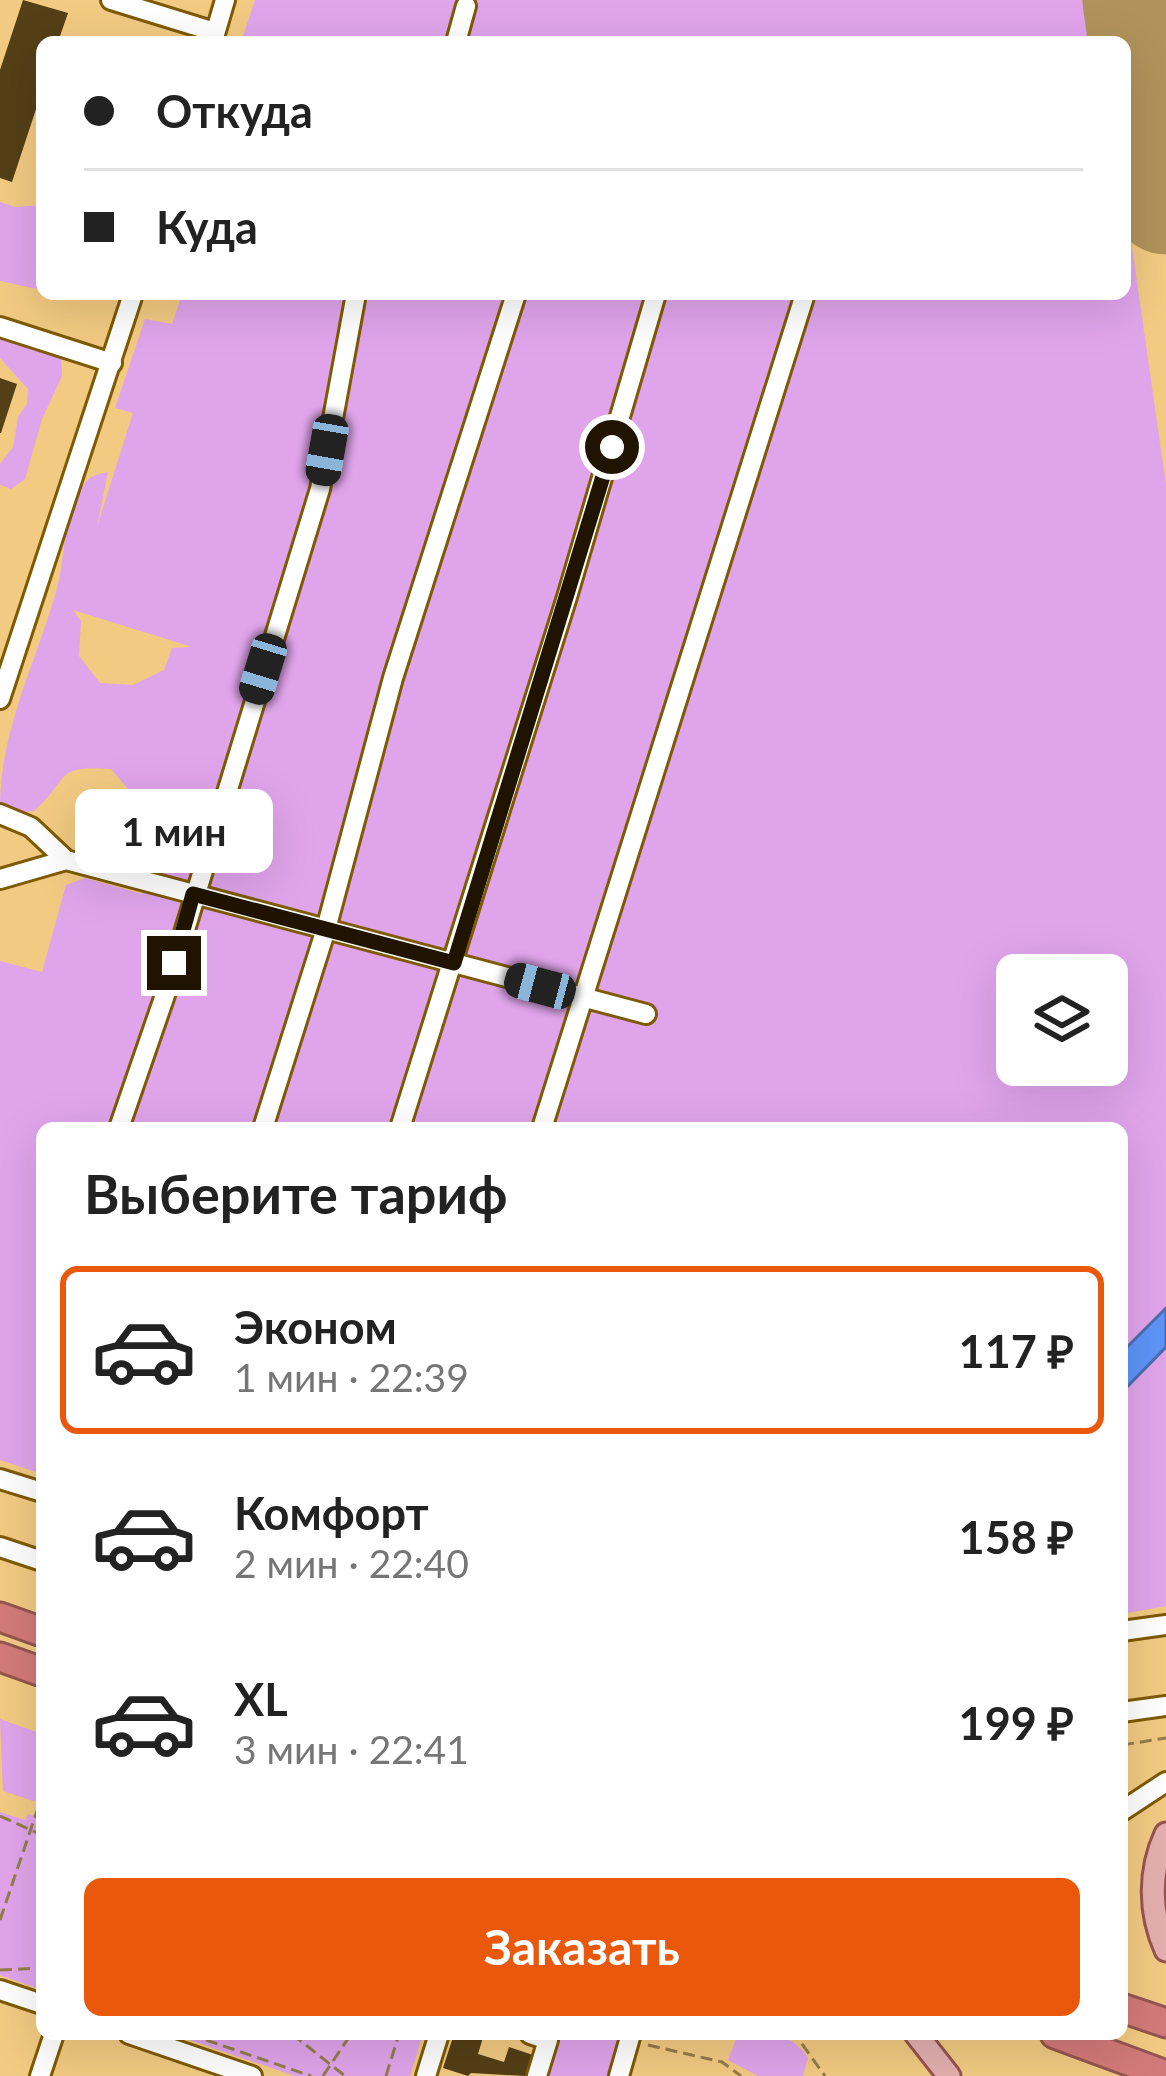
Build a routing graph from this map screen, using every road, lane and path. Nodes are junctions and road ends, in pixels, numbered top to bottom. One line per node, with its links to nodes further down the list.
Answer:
1 (111, 0): 4 (street)
2 (226, 0): 5 (street)
3 (466, 6): 6 (street)
4 (211, 36)
5 (214, 36)
6 (457, 36)
7 (132, 300): 13 (street)
8 (355, 300): 18 (street)
9 (514, 300): 19 (street)
10 (654, 300): 20 (street)
11 (803, 300): 21 (street)
12 (0, 327): 13 (street)
13 (112, 363): 14 (street)
14 (0, 699)
15 (0, 814): 16 (street)
16 (66, 860): 17 (street); 18 (street)
17 (0, 879)
18 (193, 894): 19 (street); 23 (street)
19 (326, 929): 20 (street); 24 (street)
20 (454, 963): 21 (street); 25 (street)
21 (583, 998): 22 (street); 26 (street)
22 (646, 1014)
23 (121, 1122)
24 (265, 1122)
25 (402, 1122)
26 (544, 1122)
27 (0, 1479): 28 (street)
28 (36, 1490)
29 (0, 1547): 30 (street)
30 (36, 1559)
31 (0, 1617): 33 (highway)
32 (1166, 1625): 34 (street)
33 (36, 1630)
34 (1128, 1630)
35 (0, 1657): 36 (highway)
36 (36, 1670)
37 (1166, 1706): 38 (street)
38 (1128, 1711)
39 (1166, 1738): 40 (path)
40 (1128, 1743)
41 (1166, 1782): 42 (street)
42 (1128, 1807)
43 (36, 1815): 45 (path)
44 (0, 1816): 45 (path)
45 (33, 1828): 46 (path); 48 (path)
46 (36, 1830)
47 (1166, 1834): 49 (main road)
48 (0, 1920)
49 (1166, 1950)
50 (36, 1968): 51 (path)
51 (0, 1970)
52 (0, 1990): 53 (street)
53 (36, 2002)
54 (1128, 2010): 55 (highway)
55 (1166, 2023)
56 (52, 2040): 71 (street)
57 (147, 2040): 72 (street)
58 (299, 2040): 69 (path)
59 (347, 2040): 69 (path)
60 (398, 2040): 76 (path)
61 (438, 2040): 77 (street)
62 (548, 2040): 78 (street)
63 (629, 2040): 79 (street)
64 (638, 2040): 80 (path)
65 (799, 2040): 81 (path)
66 (921, 2040): 82 (main road)
67 (1072, 2040): 70 (highway)
68 (208, 2041): 73 (path)
69 (331, 2066): 74 (path); 75 (path)
70 (1166, 2074)
71 (40, 2076)
72 (252, 2076)
73 (311, 2076)
74 (323, 2076)
75 (345, 2076)
76 (386, 2076)
77 (425, 2076)
78 (537, 2076)
79 (619, 2076)
80 (741, 2076)
81 (825, 2076)
82 (949, 2076)

